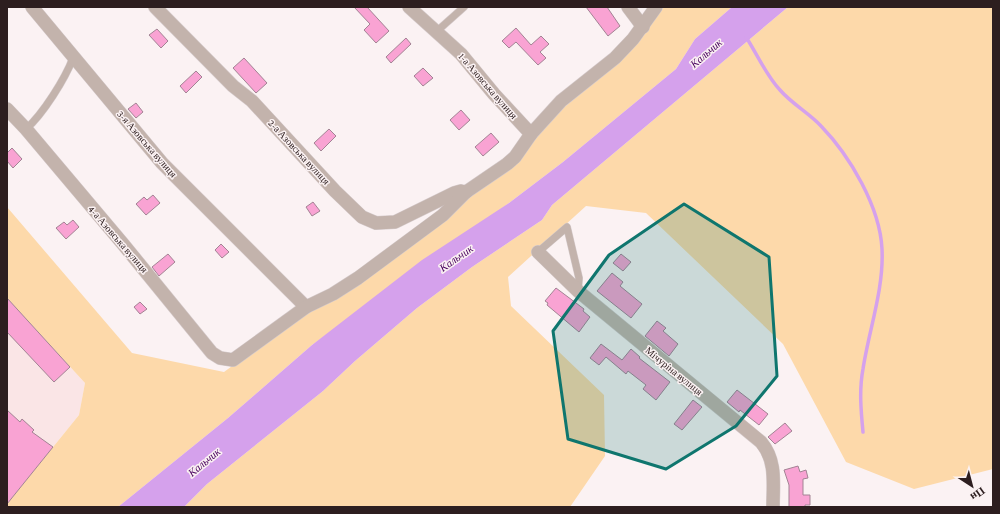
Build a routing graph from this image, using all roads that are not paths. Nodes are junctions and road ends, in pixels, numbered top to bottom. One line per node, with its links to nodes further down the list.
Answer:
1 (32, 7): 9 (street, 3-я Азовська вулиця)
2 (155, 7): 13 (street, 2-а Азовська вулиця)
3 (409, 7): 8 (street, 1-а Азовська вулиця)
4 (464, 7): 8 (lane)
5 (628, 7): 7 (street)
6 (656, 7): 7 (street)
7 (643, 26): 12 (street)
8 (436, 32): 12 (street, 1-а Азовська вулиця)
9 (73, 58): 11 (lane); 16 (street, 3-я Азовська вулиця)
10 (7, 109): 11 (street, 4-а Азовська вулиця)
11 (26, 129): 16 (street, 4-а Азовська вулиця)
12 (531, 134): 13 (street)
13 (466, 192): 16 (street)
14 (538, 252): 15 (street, Мічуріна вулиця); 15 (lane)
15 (578, 291): 17 (street, Мічуріна вулиця)
16 (306, 306)
17 (774, 507)

